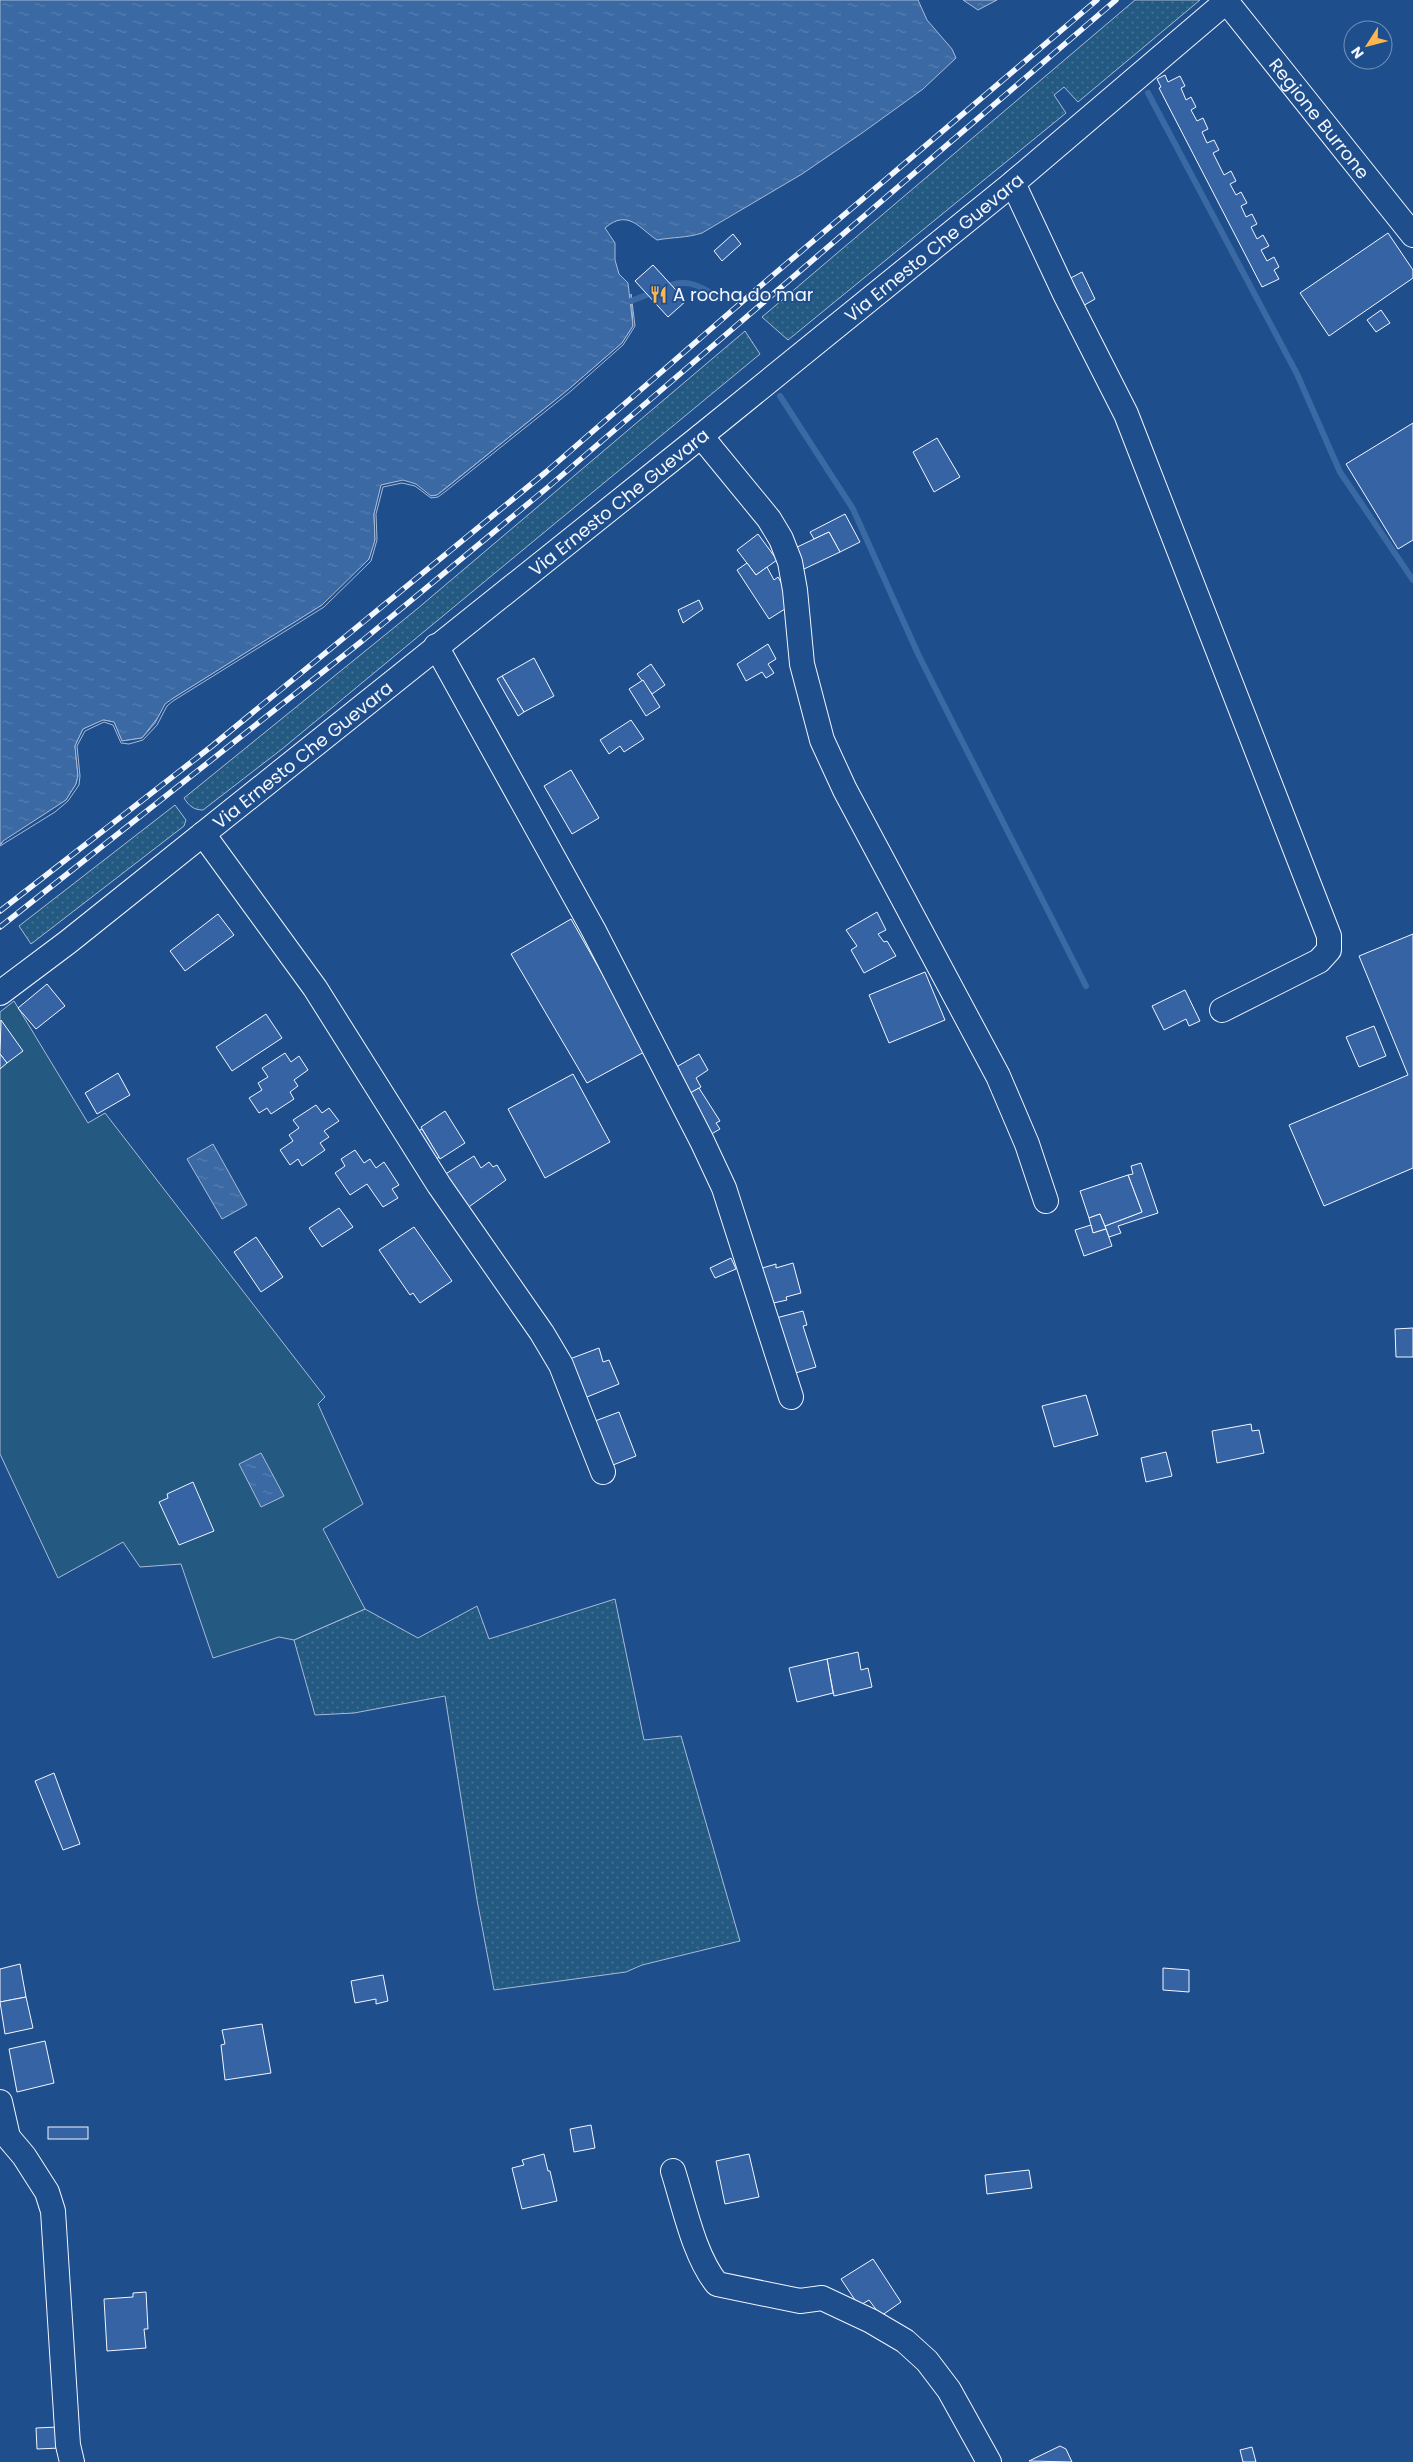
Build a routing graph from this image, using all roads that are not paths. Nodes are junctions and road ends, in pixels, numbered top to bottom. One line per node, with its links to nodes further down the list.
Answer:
1 (1227, 1): 2 (street, Via Ernesto Che Guevara); 3 (street, Regione Burrone)
2 (1013, 183): 4 (street, Via Ernesto Che Guevara); 8 (street)
3 (1413, 235)
4 (701, 436): 5 (street, Via Ernesto Che Guevara); 9 (street)
5 (436, 646): 6 (street, Via Ernesto Che Guevara); 10 (street)
6 (203, 834): 7 (street, Via Ernesto Che Guevara); 11 (street)
7 (0, 993)
8 (1222, 1010)
9 (1046, 1201)
10 (791, 1397)
11 (603, 1472)
12 (0, 2102): 14 (street)
13 (673, 2171): 15 (street)
14 (72, 2462)
15 (989, 2462)

